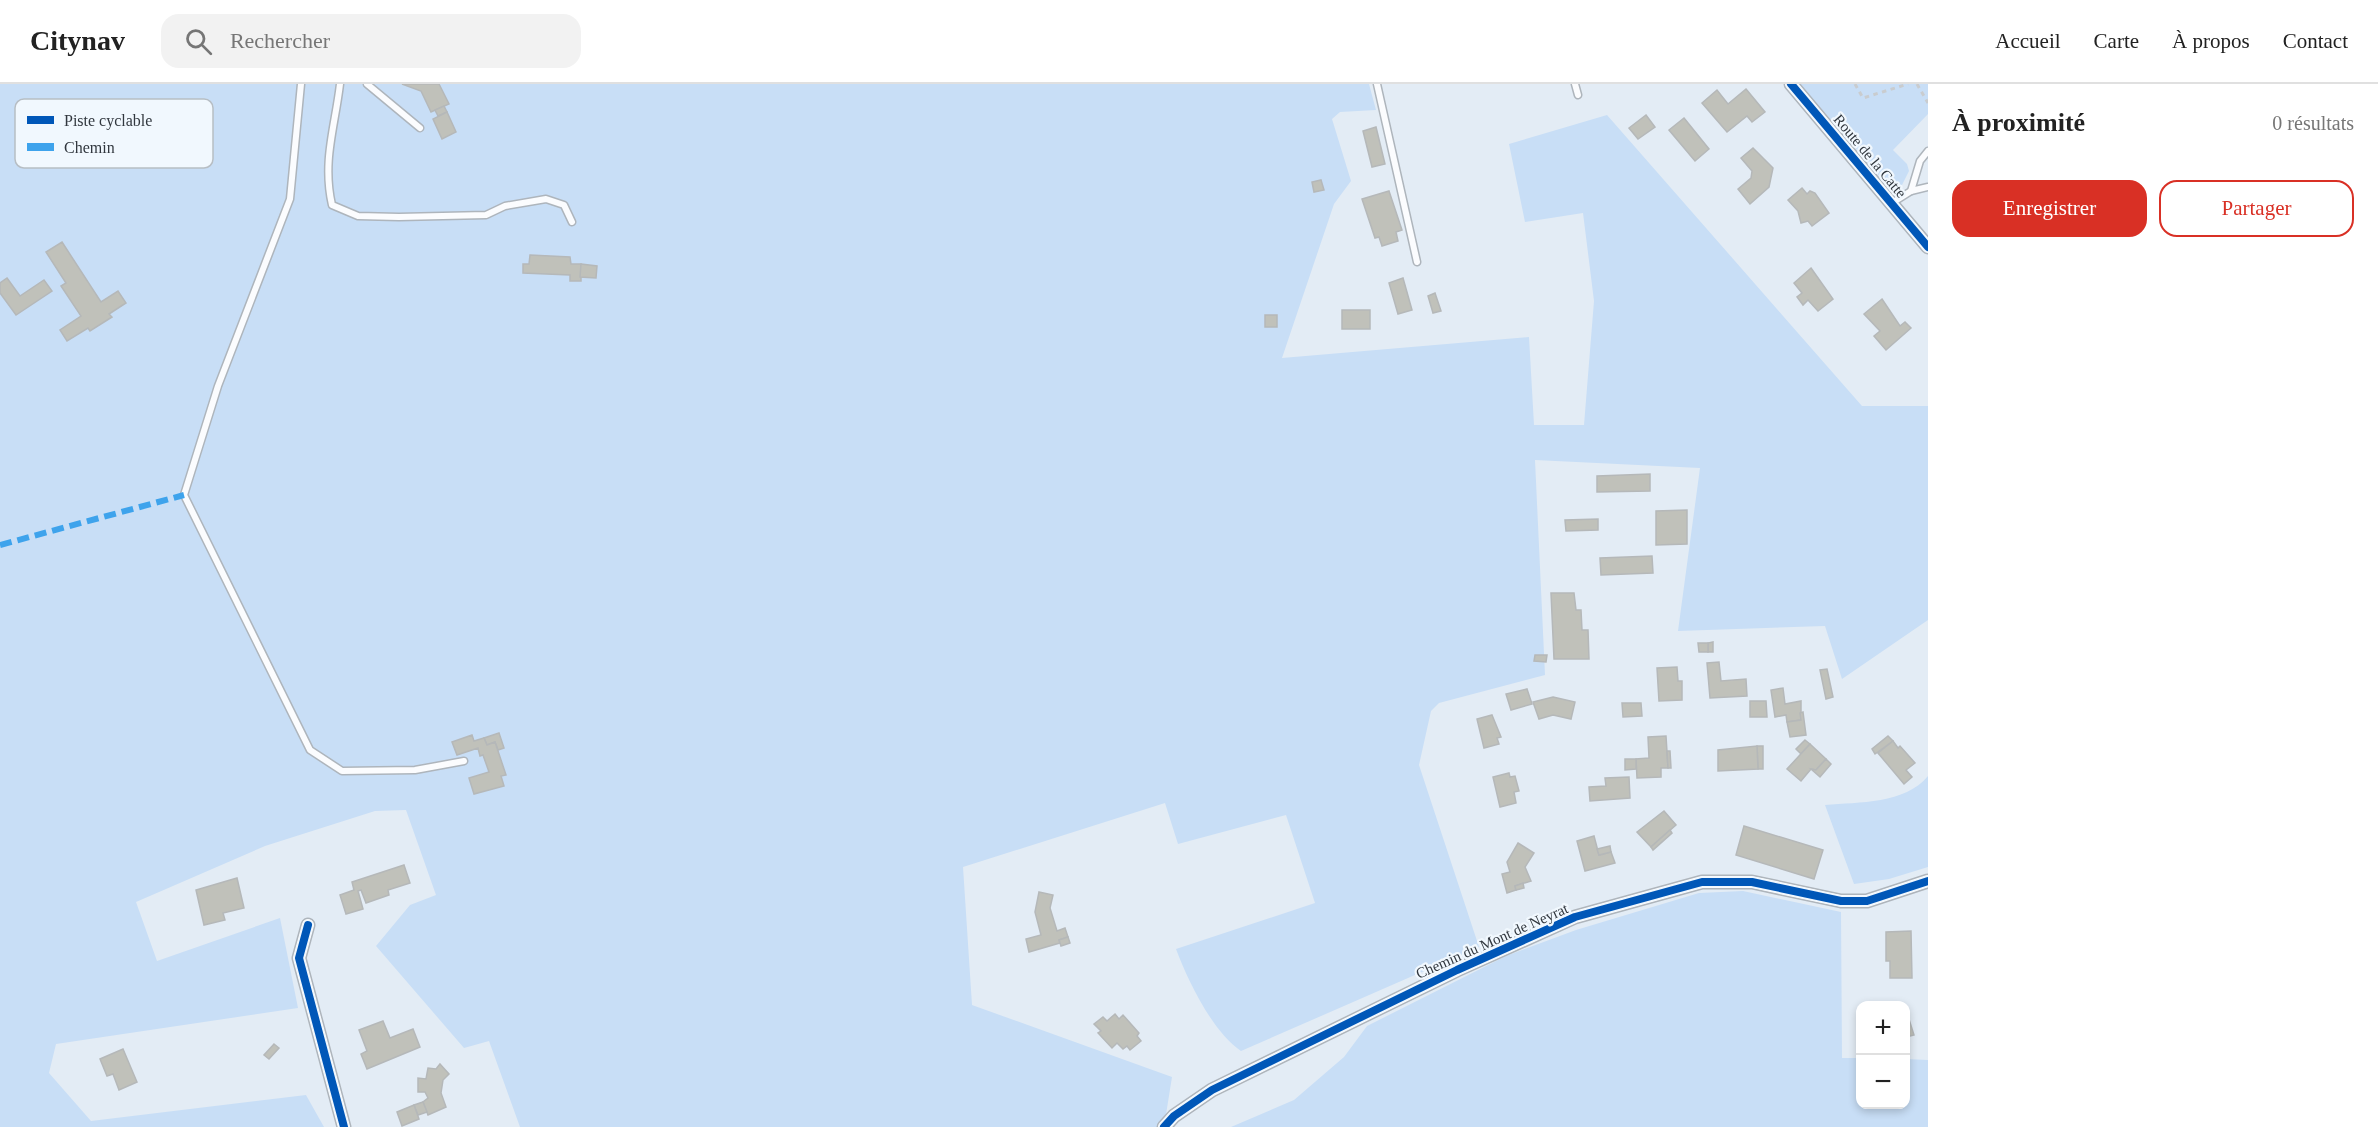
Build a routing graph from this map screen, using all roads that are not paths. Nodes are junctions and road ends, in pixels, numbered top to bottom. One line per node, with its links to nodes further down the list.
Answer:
1 (301, 84): 16 (lane)
2 (340, 84): 13 (lane)
3 (366, 84): 8 (lane)
4 (1377, 84): 15 (lane)
5 (1575, 84): 7 (lane)
6 (1791, 84): 12 (street, Route de la Catte)
7 (1578, 94)
8 (420, 128)
9 (1928, 151): 11 (lane)
10 (1928, 187): 11 (lane)
11 (1911, 191): 12 (lane)
12 (1892, 203): 14 (street, Route de la Catte)
13 (572, 222)
14 (1928, 246)
15 (1417, 262)
16 (464, 761)
17 (1928, 881): 20 (street, Chemin du Mont de Neyrat)
18 (308, 925): 19 (street)
19 (344, 1127)
20 (1164, 1127)

